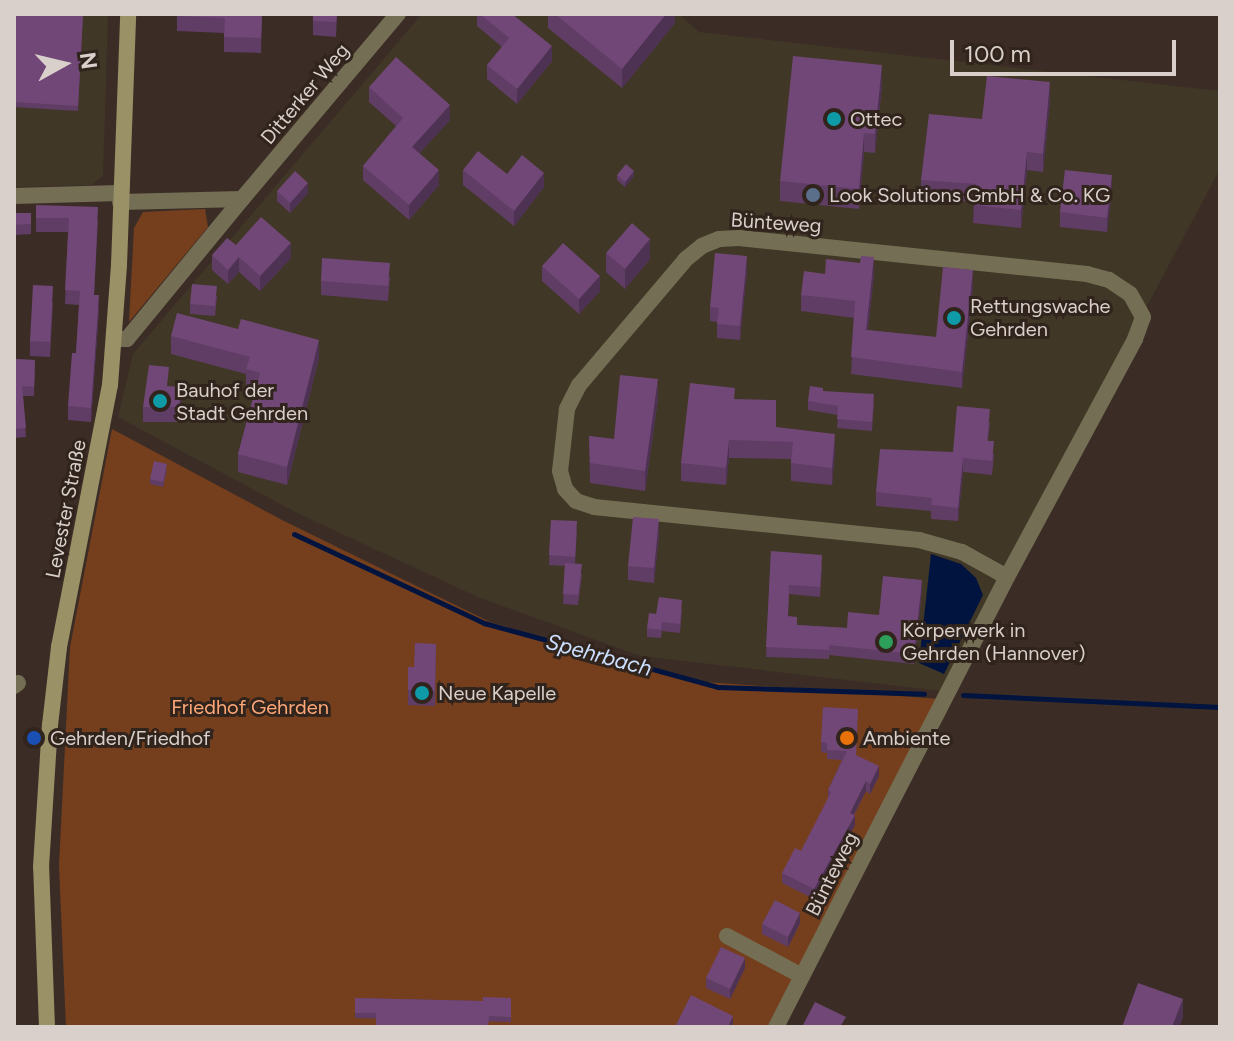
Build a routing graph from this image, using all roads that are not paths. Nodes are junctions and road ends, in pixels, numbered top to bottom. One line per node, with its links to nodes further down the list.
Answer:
1 (128, 14): 4 (street, Levester Straße)
2 (398, 14): 5 (street, Ditterker Weg)
3 (14, 196): 4 (street)
4 (120, 198): 5 (street); 6 (street, Levester Straße)
5 (242, 199): 6 (street, Ditterker Weg)
6 (115, 339): 10 (street, Levester Straße)
7 (1007, 577): 7 (street, Bünteweg); 9 (street, Bünteweg)
8 (727, 936): 9 (street)
9 (802, 976): 11 (street, Bünteweg)
10 (48, 1022)
11 (776, 1027)

